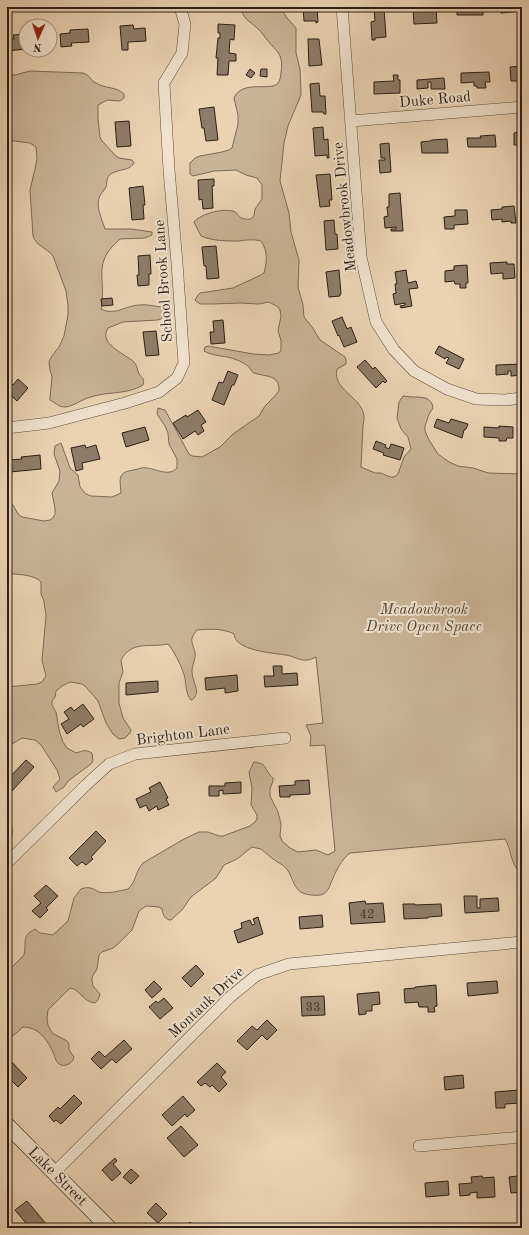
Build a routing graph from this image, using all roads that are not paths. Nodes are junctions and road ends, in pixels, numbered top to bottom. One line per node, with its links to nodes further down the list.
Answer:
1 (180, 7): 6 (street, School Brook Lane)
2 (342, 7): 4 (street, Meadowbrook Drive)
3 (522, 107): 4 (street, Duke Road)
4 (351, 122): 5 (street, Meadowbrook Drive)
5 (522, 398)
6 (7, 428)
7 (285, 738): 8 (street, Brighton Lane)
8 (7, 863)
9 (522, 942): 13 (street, Montauk Drive)
10 (7, 1125): 13 (street, Lake Street)
11 (522, 1138): 12 (street)
12 (419, 1146)
13 (54, 1173): 14 (street, Lake Street)
14 (109, 1228)

